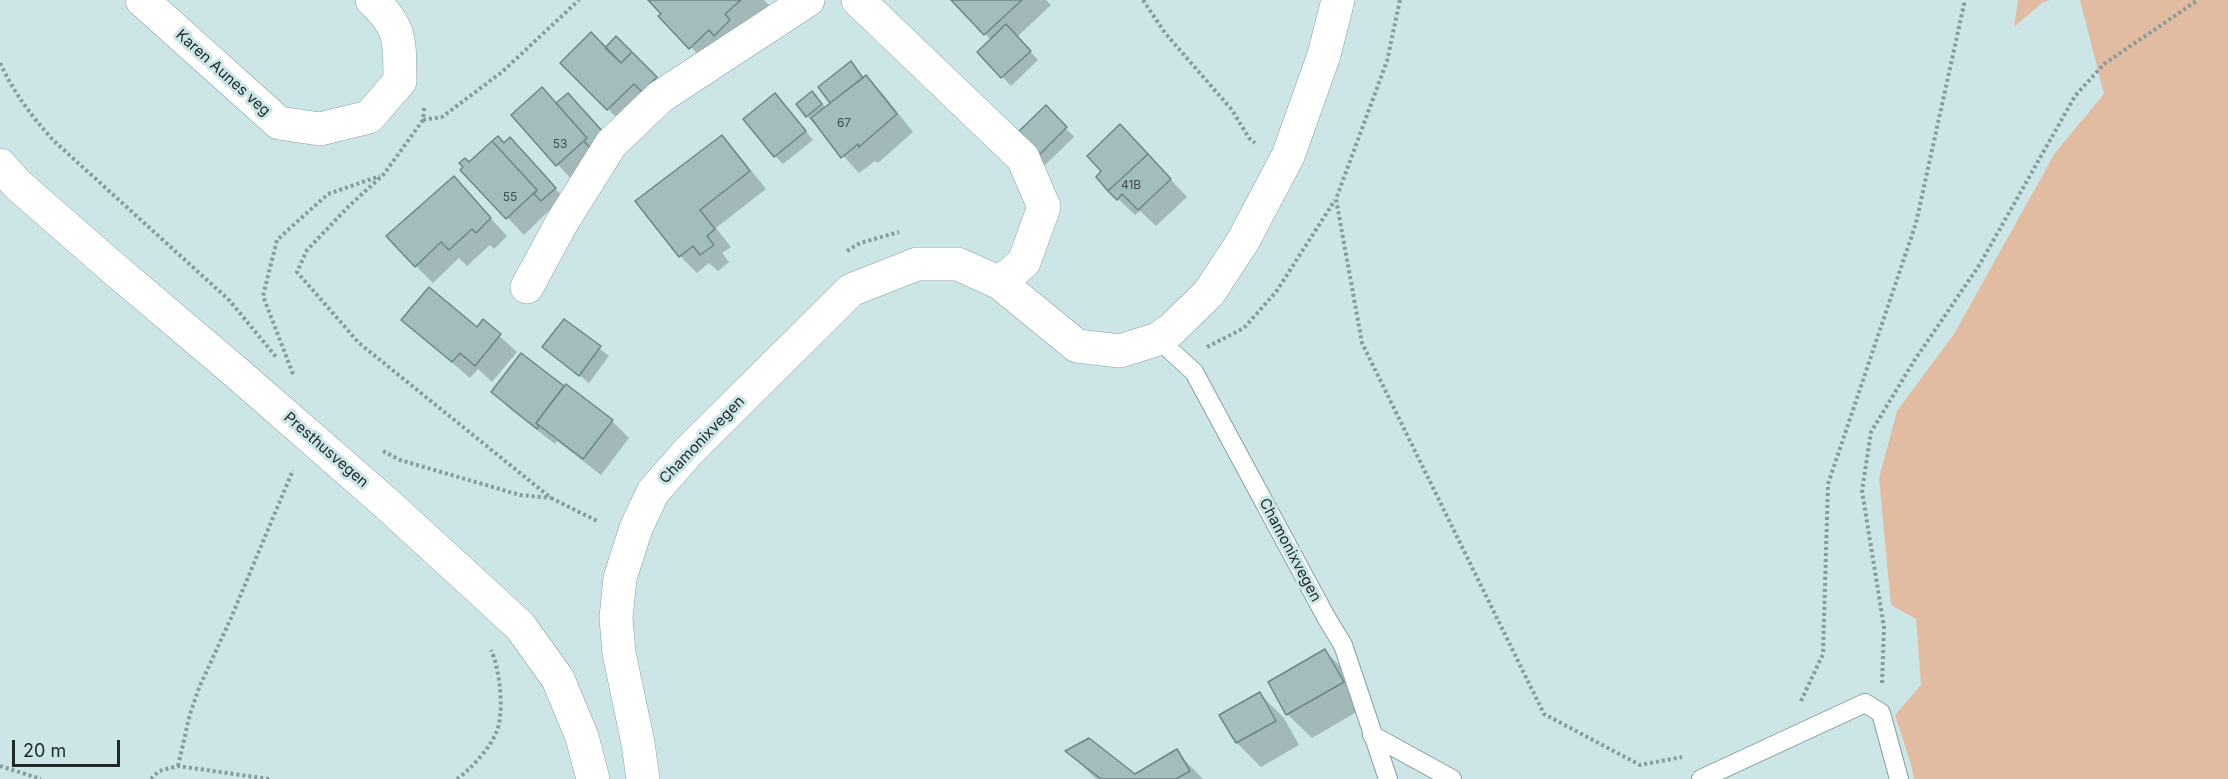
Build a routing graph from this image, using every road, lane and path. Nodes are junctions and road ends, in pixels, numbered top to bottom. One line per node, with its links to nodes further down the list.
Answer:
1 (142, 0): 10 (street, Karen Aunes veg)
2 (579, 0): 13 (path)
3 (808, 0): 19 (street)
4 (858, 0): 18 (street)
5 (1143, 0): 14 (path)
6 (1338, 0): 14 (street, Chamonixvegen)
7 (1401, 0): 17 (path)
8 (1965, 0): 28 (path)
9 (2198, 0): 26 (path)
10 (384, 4)
11 (0, 63): 16 (path)
12 (425, 102): 13 (path)
13 (423, 120): 16 (path)
14 (1288, 156): 20 (street, Chamonixvegen)
15 (0, 165): 36 (street, Presthusvegen)
16 (384, 174): 23 (path)
17 (1336, 199): 20 (path); 29 (path)
18 (1000, 282): 20 (street, Chamonixvegen); 37 (street, Chamonixvegen)
19 (527, 287)
20 (1170, 349): 27 (lane, Chamonixvegen)
21 (381, 450): 23 (path)
22 (296, 464): 31 (path)
23 (551, 498): 24 (path)
24 (599, 522)
25 (487, 641): 35 (path)
26 (1881, 713): 28 (lane); 41 (lane)
27 (1372, 735): 38 (lane, Chamonixvegen); 39 (lane)
28 (1783, 739): 40 (lane)
29 (1684, 757)
30 (0, 766): 32 (path)
31 (178, 766): 33 (path); 34 (path)
32 (40, 779)
33 (151, 779)
34 (269, 779)
35 (457, 779)
36 (592, 779)
37 (643, 779)
38 (1388, 779)
39 (1452, 779)
40 (1701, 779)
41 (1899, 779)

